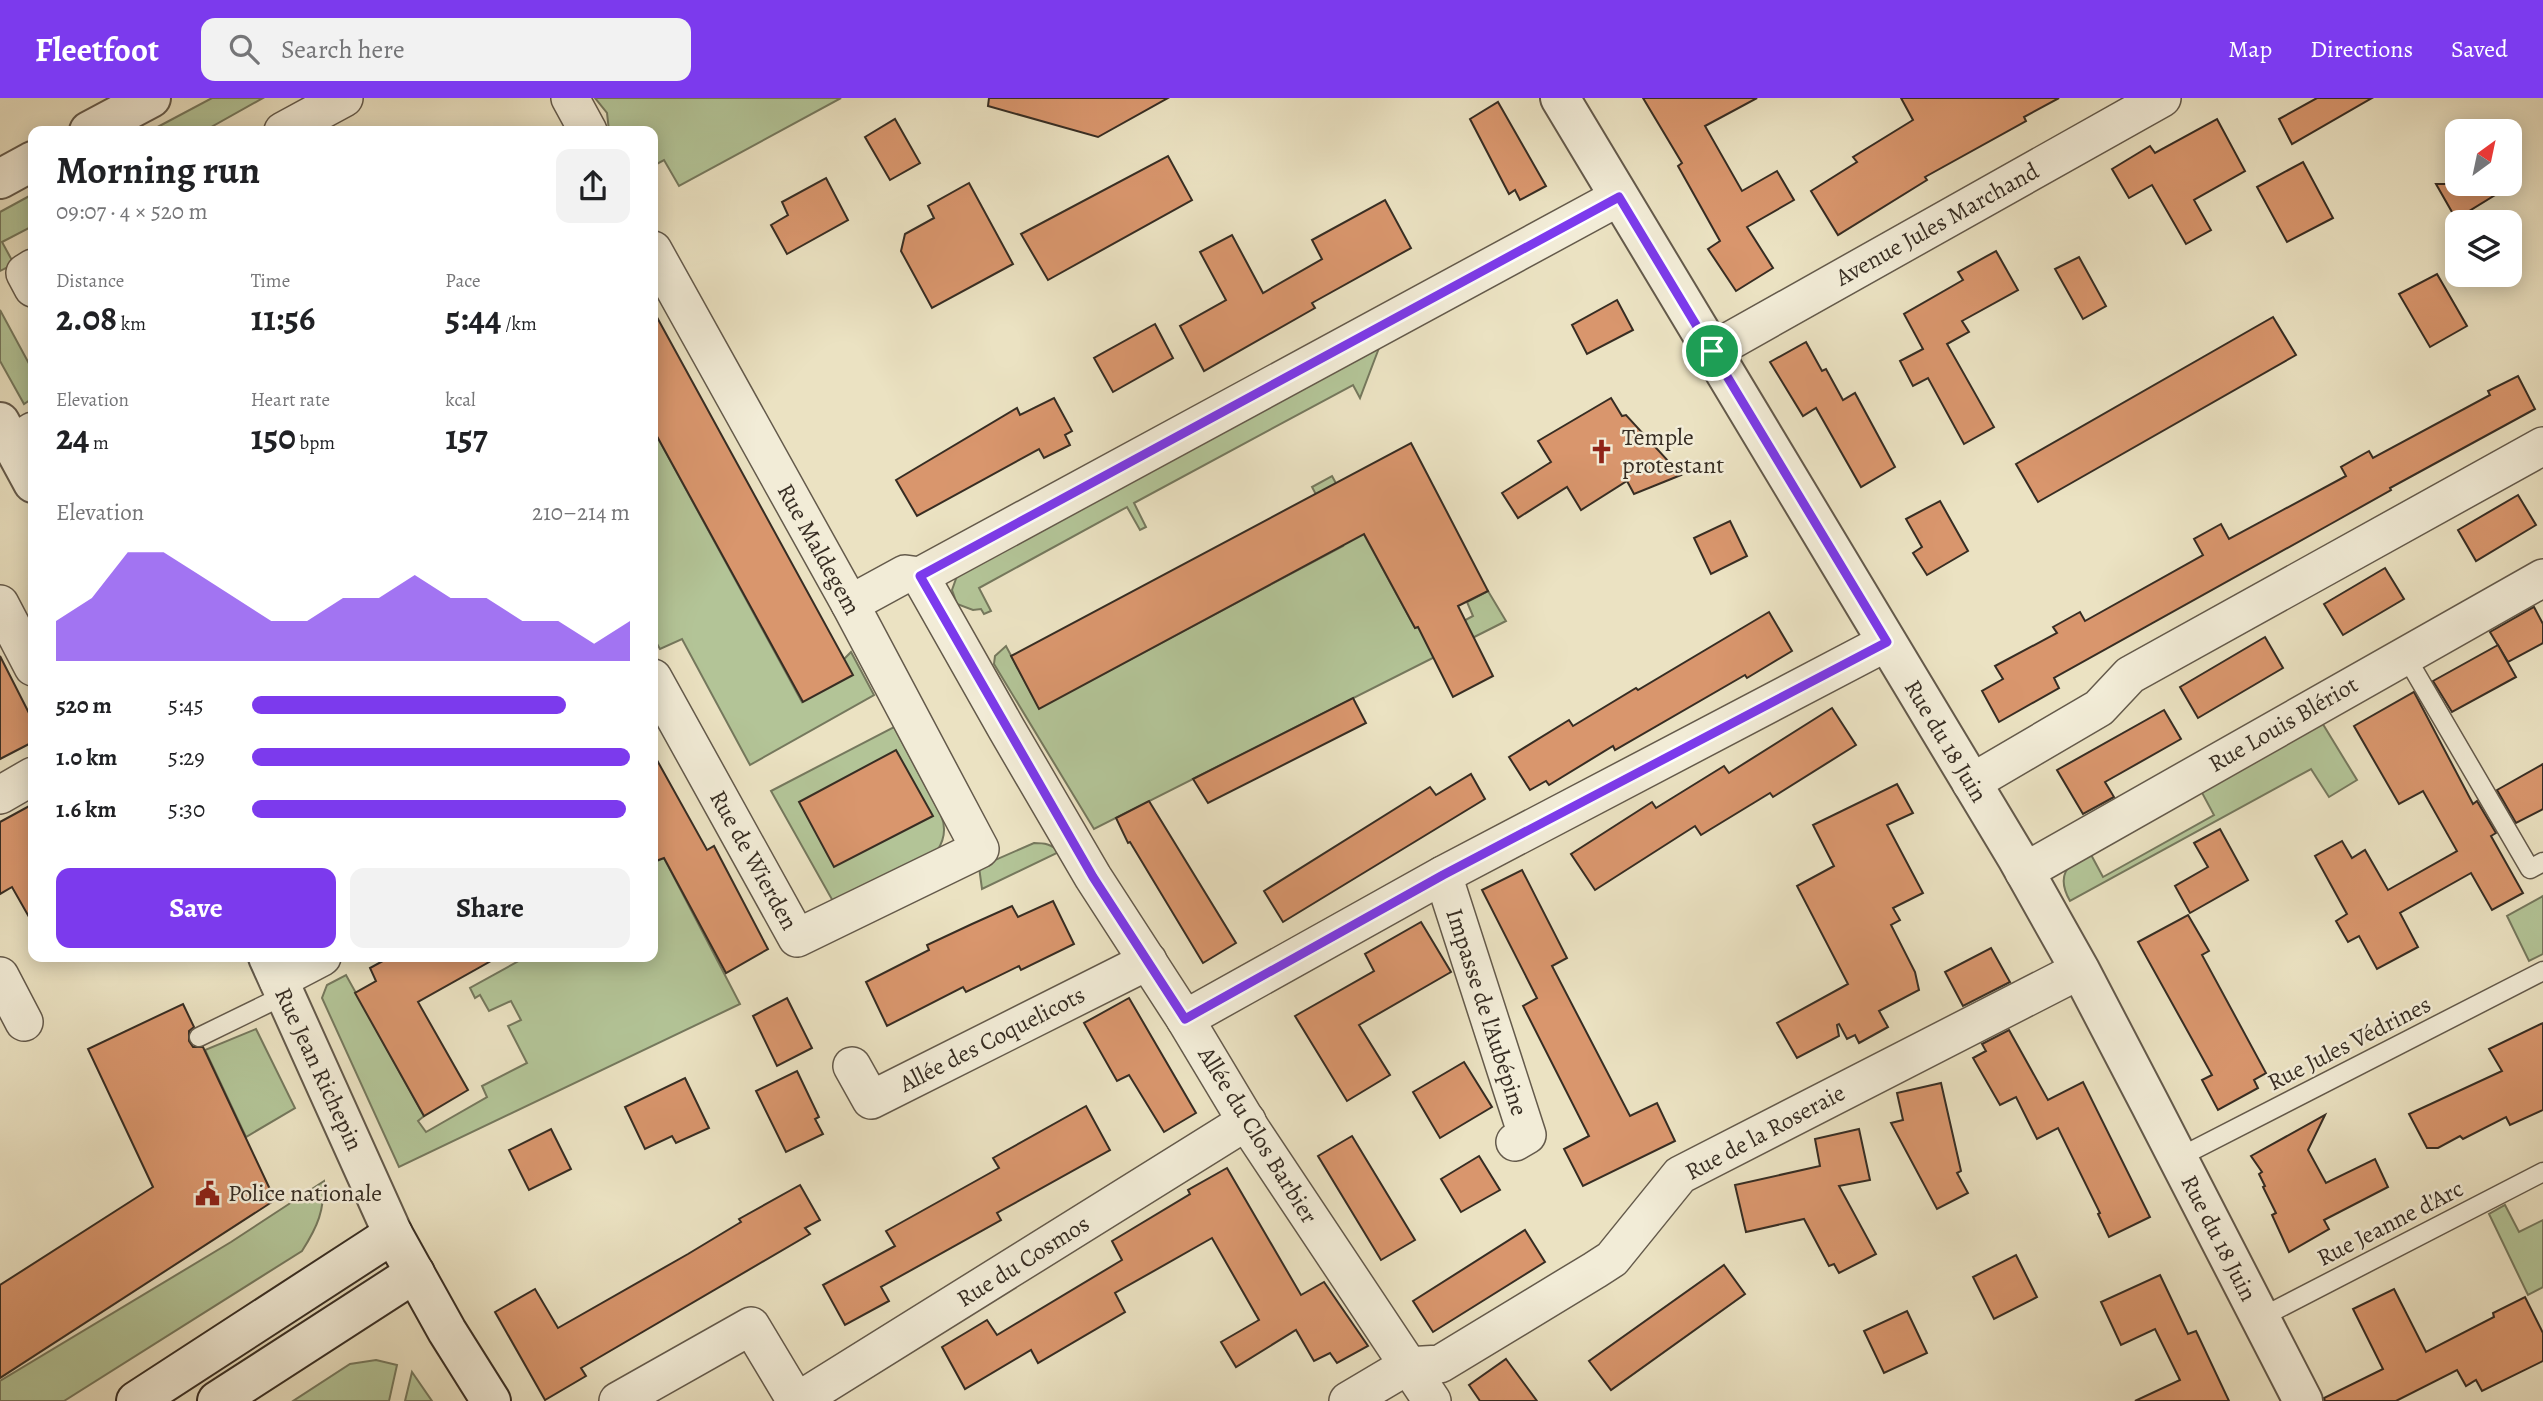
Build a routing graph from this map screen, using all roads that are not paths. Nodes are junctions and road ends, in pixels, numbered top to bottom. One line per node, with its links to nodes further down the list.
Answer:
1 (151, 98): 6 (street)
2 (344, 98): 7 (street)
3 (570, 98): 8 (street)
4 (1560, 98): 11 (street, Rue du 18 Juin)
5 (2162, 98): 13 (street, Avenue Jules Marchand)
6 (98, 126)
7 (292, 126)
8 (585, 126)
9 (28, 164): 10 (street)
10 (0, 179)
11 (1619, 197): 13 (street, Rue du 18 Juin); 17 (street)
12 (658, 259): 20 (street, Rue Maldegem)
13 (1712, 351): 21 (street, Rue du 18 Juin)
14 (15, 432): 16 (street)
15 (2543, 446): 26 (street)
16 (28, 469)
17 (920, 576): 20 (street); 32 (street, Allée du Clos Barbier)
18 (2543, 578): 22 (street, Rue Louis Blériot)
19 (0, 604): 23 (street)
20 (850, 604): 28 (street, Rue Maldegem)
21 (1887, 642): 26 (street, Rue du 18 Juin); 31 (street)
22 (2405, 655): 29 (lane); 30 (street, Rue Louis Blériot)
23 (28, 657)
24 (658, 687): 28 (street, Rue de Wierden)
25 (28, 779): 27 (street)
26 (1970, 783): 30 (street, Rue du 18 Juin)
27 (0, 795)
28 (981, 849)
29 (2543, 862)
30 (2024, 872): 34 (street, Rue du 18 Juin)
31 (1443, 875): 38 (street); 43 (street, Impasse de l'Aubépine)
32 (1147, 961): 38 (street, Allée du Clos Barbier); 41 (street, Allée des Coquelicots)
33 (311, 962): 37 (street)
34 (2080, 970): 44 (street, Rue du 18 Juin); 49 (street, Rue de la Roseraie)
35 (2543, 971): 44 (lane, Rue Jules Védrines)
36 (0, 976): 39 (street)
37 (277, 977): 40 (lane); 46 (street, Rue Jean Richepin)
38 (1185, 1019): 42 (street, Allée du Clos Barbier)
39 (24, 1022)
40 (199, 1037)
41 (852, 1066)
42 (1247, 1121): 49 (street, Allée du Clos Barbier); 54 (street, Rue du Cosmos)
43 (1515, 1142)
44 (2178, 1158): 48 (street, Rue du 18 Juin)
45 (2543, 1172): 48 (lane, Rue Jeanne d'Arc)
46 (394, 1234): 47 (street, Rue Jean Richepin); 50 (street)
47 (415, 1273): 51 (street); 52 (street, Rue Jean Richepin)
48 (2260, 1318): 57 (street, Rue du 18 Juin)
49 (1407, 1366): 55 (street); 56 (street, Allée du Clos Barbier)
50 (136, 1401)
51 (217, 1401)
52 (491, 1401)
53 (618, 1401): 54 (street, Rue du Cosmos)
54 (797, 1401)
55 (1348, 1401)
56 (1432, 1401)
57 (2303, 1401)

